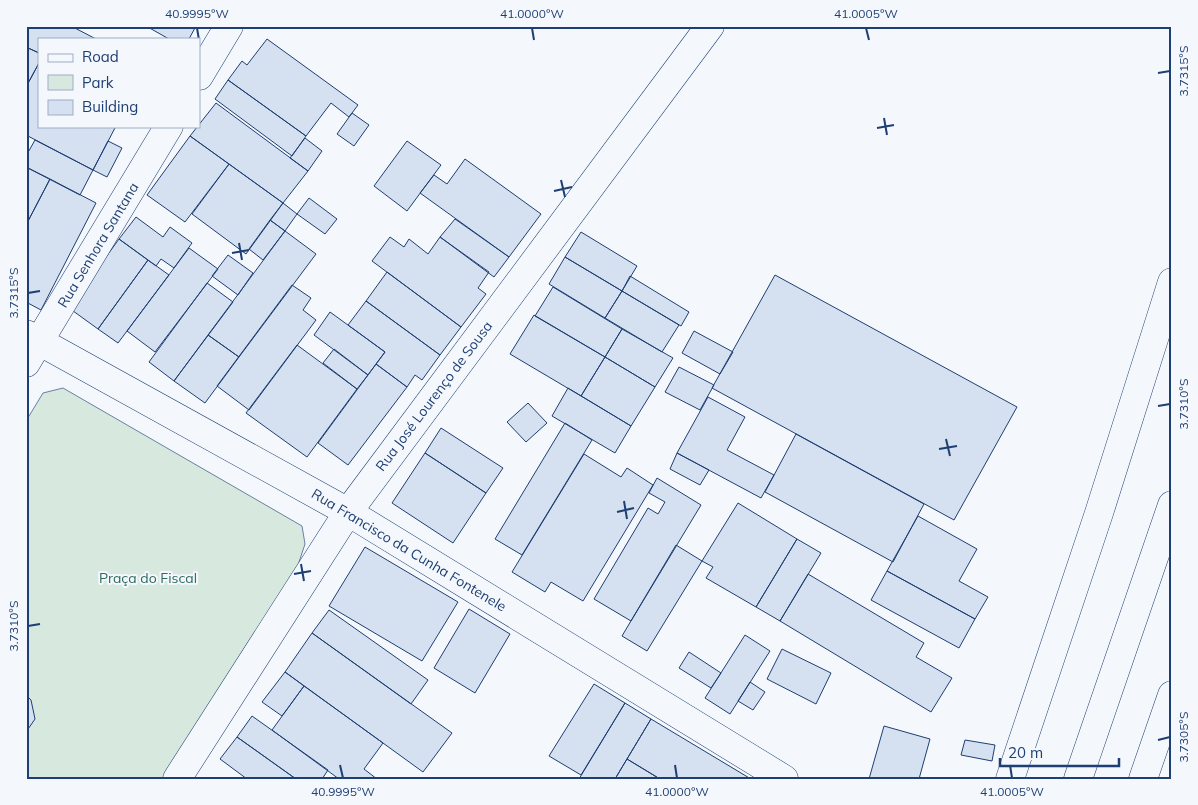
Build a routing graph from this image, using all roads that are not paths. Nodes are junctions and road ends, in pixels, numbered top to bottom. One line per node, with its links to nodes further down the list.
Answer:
1 (229, 26): 3 (main road)
2 (710, 26): 8 (main road, Rua José Lourenço de Sousa)
3 (200, 74)
4 (168, 128): 6 (main road, Rua Senhora Santana)
5 (1172, 282): 12 (main road)
6 (31, 346): 8 (main road, Rua Francisco da Cunha Fontenele)
7 (1172, 505): 13 (main road)
8 (348, 512): 10 (main road, Rua José Lourenço de Sousa); 11 (main road, Rua Francisco da Cunha Fontenele)
9 (1172, 695): 14 (main road)
10 (177, 779)
11 (784, 779)
12 (1010, 779)
13 (1078, 779)
14 (1143, 779)

